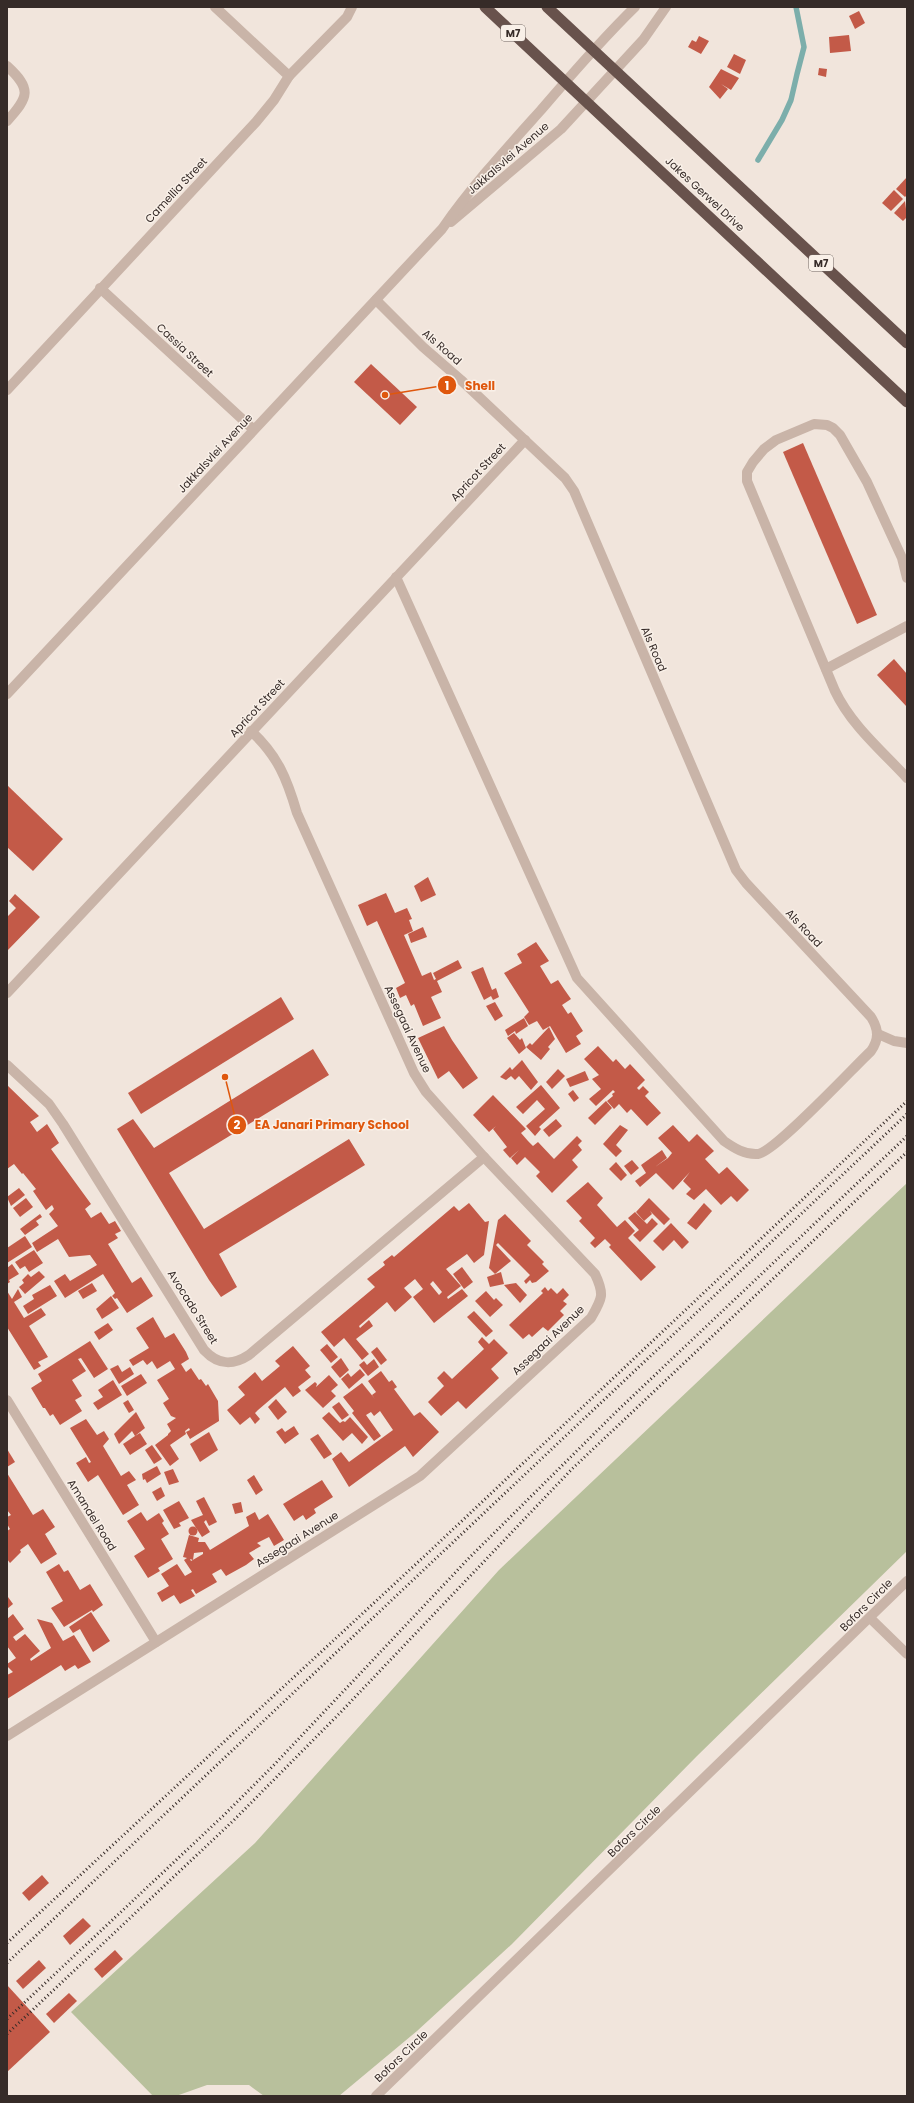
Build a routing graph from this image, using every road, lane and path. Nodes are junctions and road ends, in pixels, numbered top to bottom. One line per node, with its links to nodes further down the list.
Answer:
1 (215, 7): 10 (street)
2 (352, 7): 10 (street, Camellia Street)
3 (485, 7): 11 (highway, Jakes Gerwel Drive / M7)
4 (547, 7): 7 (highway, M7)
5 (635, 7): 7 (street, Jakkalsvlei Avenue)
6 (666, 7): 9 (street, Jakkalsvlei Avenue)
7 (594, 50): 9 (highway, M7); 11 (street, Jakkalsvlei Avenue)
8 (7, 66): 13 (street)
9 (615, 70): 12 (street, Jakkalsvlei Avenue); 17 (highway, M7)
10 (289, 76): 15 (street, Camellia Street)
11 (565, 81): 12 (highway, Jakes Gerwel Drive / M7); 14 (street, Jakkalsvlei Avenue)
12 (586, 101): 14 (street, Jakkalsvlei Avenue); 19 (highway, Jakes Gerwel Drive / M7)
13 (7, 121)
14 (442, 229): 16 (street, Jakkalsvlei Avenue)
15 (100, 288): 18 (street, Camellia Street); 20 (street, Cassia Street)
16 (376, 300): 20 (street, Jakkalsvlei Avenue); 21 (street, Als Road)
17 (907, 343)
18 (7, 390)
19 (907, 402)
20 (253, 429): 26 (street, Jakkalsvlei Avenue)
21 (524, 440): 22 (street, Apricot Street); 30 (street, Als Road)
22 (396, 577): 27 (street, Apricot Street); 30 (street)
23 (907, 578): 25 (street)
24 (907, 626): 25 (street)
25 (826, 669): 28 (street)
26 (7, 694)
27 (251, 731): 29 (street, Apricot Street); 33 (street, Assegaai Avenue)
28 (907, 778)
29 (7, 993)
30 (878, 1034): 31 (street)
31 (907, 1042)
32 (7, 1065): 33 (street, Avocado Street)
33 (484, 1157): 37 (street, Assegaai Avenue)
34 (7, 1400): 37 (street, Amandel Road)
35 (907, 1581): 36 (street, Bofors Circle)
36 (870, 1618): 38 (street); 40 (street, Bofors Circle)
37 (156, 1642): 39 (street, Assegaai Avenue)
38 (907, 1654)
39 (7, 1736)
40 (376, 2096)

